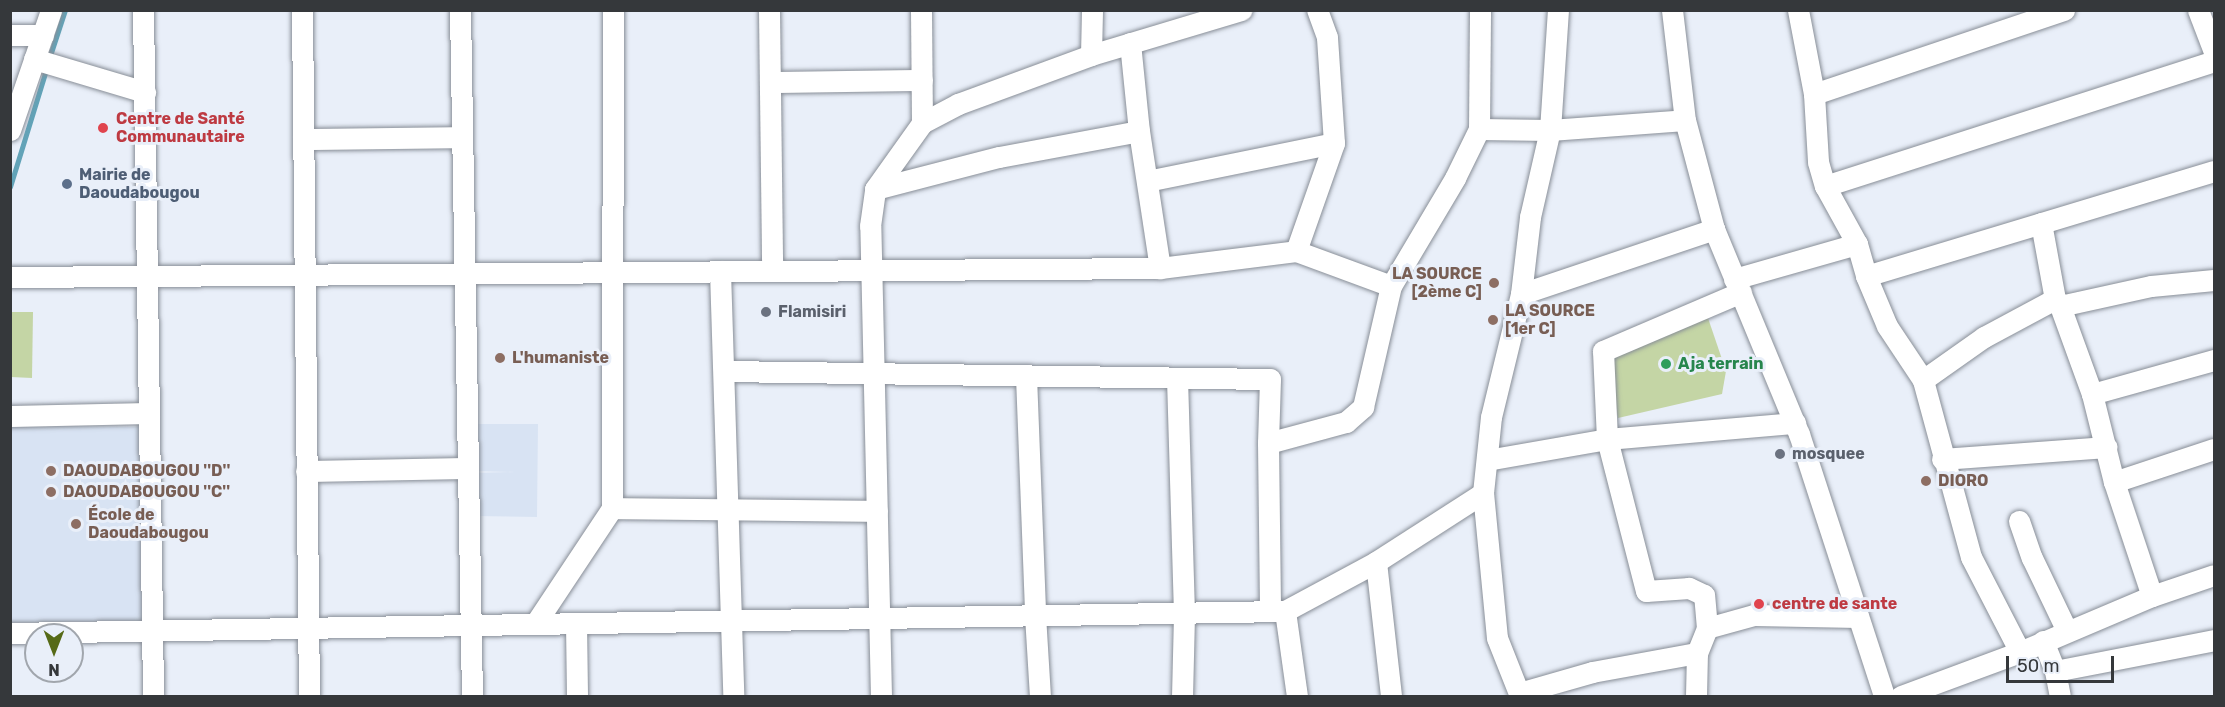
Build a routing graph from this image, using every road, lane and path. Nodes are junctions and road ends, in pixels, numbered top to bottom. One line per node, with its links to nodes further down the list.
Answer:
1 (51, 10): 18 (street)
2 (143, 10): 26 (street)
3 (302, 10): 35 (street)
4 (460, 10): 34 (street)
5 (613, 10): 49 (street)
6 (769, 10): 25 (street)
7 (921, 10): 24 (street)
8 (1092, 10): 21 (street)
9 (1242, 10): 19 (street)
10 (1317, 10): 36 (street)
11 (1480, 10): 31 (street)
12 (1558, 10): 32 (street)
13 (1672, 10): 28 (street)
14 (1798, 10): 27 (street)
15 (2064, 10): 27 (street)
16 (2198, 10): 20 (street)
17 (10, 35): 18 (street)
18 (43, 35): 22 (street)
19 (1130, 43): 21 (street); 33 (street)
20 (2214, 52)
21 (1091, 55): 29 (street)
22 (34, 59): 26 (street); 30 (street)
23 (2214, 61): 39 (street)
24 (922, 80): 25 (street); 29 (street)
25 (770, 82): 46 (street)
26 (145, 92): 52 (street)
27 (1814, 94): 39 (street)
28 (1685, 120): 32 (street); 42 (street)
29 (922, 123): 40 (street)
30 (10, 129)
31 (1479, 129): 32 (street); 56 (street)
32 (1550, 130): 58 (street)
33 (1140, 131): 38 (street); 40 (street)
34 (462, 137): 35 (street); 50 (street)
35 (303, 139): 51 (street)
36 (1334, 143): 38 (street); 44 (street)
37 (2214, 171): 41 (street)
38 (1147, 181): 45 (street)
39 (1825, 186): 43 (street)
40 (875, 189): 47 (street)
41 (2041, 223): 53 (street); 59 (street)
42 (1714, 229): 57 (street); 58 (street)
43 (1857, 244): 53 (street); 57 (street)
44 (1296, 251): 45 (street); 56 (street)
45 (1160, 268): 47 (street)
46 (772, 270): 47 (street); 48 (street)
47 (872, 270): 62 (street)
48 (720, 271): 49 (street); 61 (street)
49 (614, 272): 50 (street); 80 (street)
50 (464, 273): 51 (street); 76 (street)
51 (304, 274): 52 (street); 77 (street)
52 (147, 275): 54 (street); 67 (street)
53 (1866, 276): 65 (street)
54 (10, 277)
55 (2214, 280): 59 (street)
56 (1391, 286): 71 (street)
57 (1737, 286): 69 (street); 70 (street)
58 (1521, 294): 75 (street)
59 (2057, 302): 65 (street); 66 (street)
60 (2214, 360): 66 (street)
61 (724, 371): 62 (street); 81 (street)
62 (874, 373): 63 (street); 82 (street)
63 (1026, 376): 64 (street); 88 (street)
64 (1178, 378): 71 (street); 89 (street)
65 (1923, 380): 74 (street)
66 (2092, 394): 72 (street)
67 (149, 413): 68 (street); 98 (street)
68 (10, 416)
69 (1795, 423): 70 (street); 90 (street)
70 (1606, 439): 75 (street); 97 (street)
71 (1268, 443): 87 (street)
72 (2107, 447): 74 (street); 78 (street)
73 (2214, 449): 78 (street)
74 (1942, 459): 103 (street)
75 (1487, 460): 79 (street)
76 (467, 468): 77 (street); 95 (street)
77 (306, 471): 96 (street)
78 (2114, 482): 86 (street)
79 (1484, 493): 84 (street); 106 (street)
80 (612, 508): 81 (street); 94 (street)
81 (728, 509): 82 (street); 92 (street)
82 (877, 510): 91 (street)
83 (2019, 521): 99 (street)
84 (1376, 562): 87 (street); 116 (street)
85 (2214, 575): 86 (street)
86 (2152, 596): 99 (street)
87 (1277, 611): 89 (street); 115 (street)
88 (1035, 615): 89 (street); 91 (street); 113 (street)
89 (1184, 615): 114 (street)
90 (1858, 617): 97 (street); 118 (street)
91 (879, 618): 92 (street); 112 (street)
92 (731, 621): 93 (street); 111 (street)
93 (576, 623): 94 (street); 110 (street)
94 (535, 624): 95 (street)
95 (469, 625): 96 (street); 109 (street)
96 (308, 628): 98 (street); 108 (street)
97 (1707, 628): 104 (street)
98 (152, 630): 100 (street); 107 (street)
99 (2067, 631): 102 (street)
100 (10, 633)
101 (2214, 640): 105 (street)
102 (2043, 641): 103 (street); 105 (street)
103 (2020, 652): 119 (street)
104 (1697, 653): 106 (street); 117 (street)
105 (2055, 671): 120 (street)
106 (1519, 694)
107 (153, 696)
108 (309, 696)
109 (472, 696)
110 (577, 696)
111 (733, 696)
112 (881, 696)
113 (1040, 696)
114 (1182, 696)
115 (1297, 696)
116 (1391, 696)
117 (1696, 696)
118 (1884, 696)
119 (1900, 696)
120 (2060, 696)

